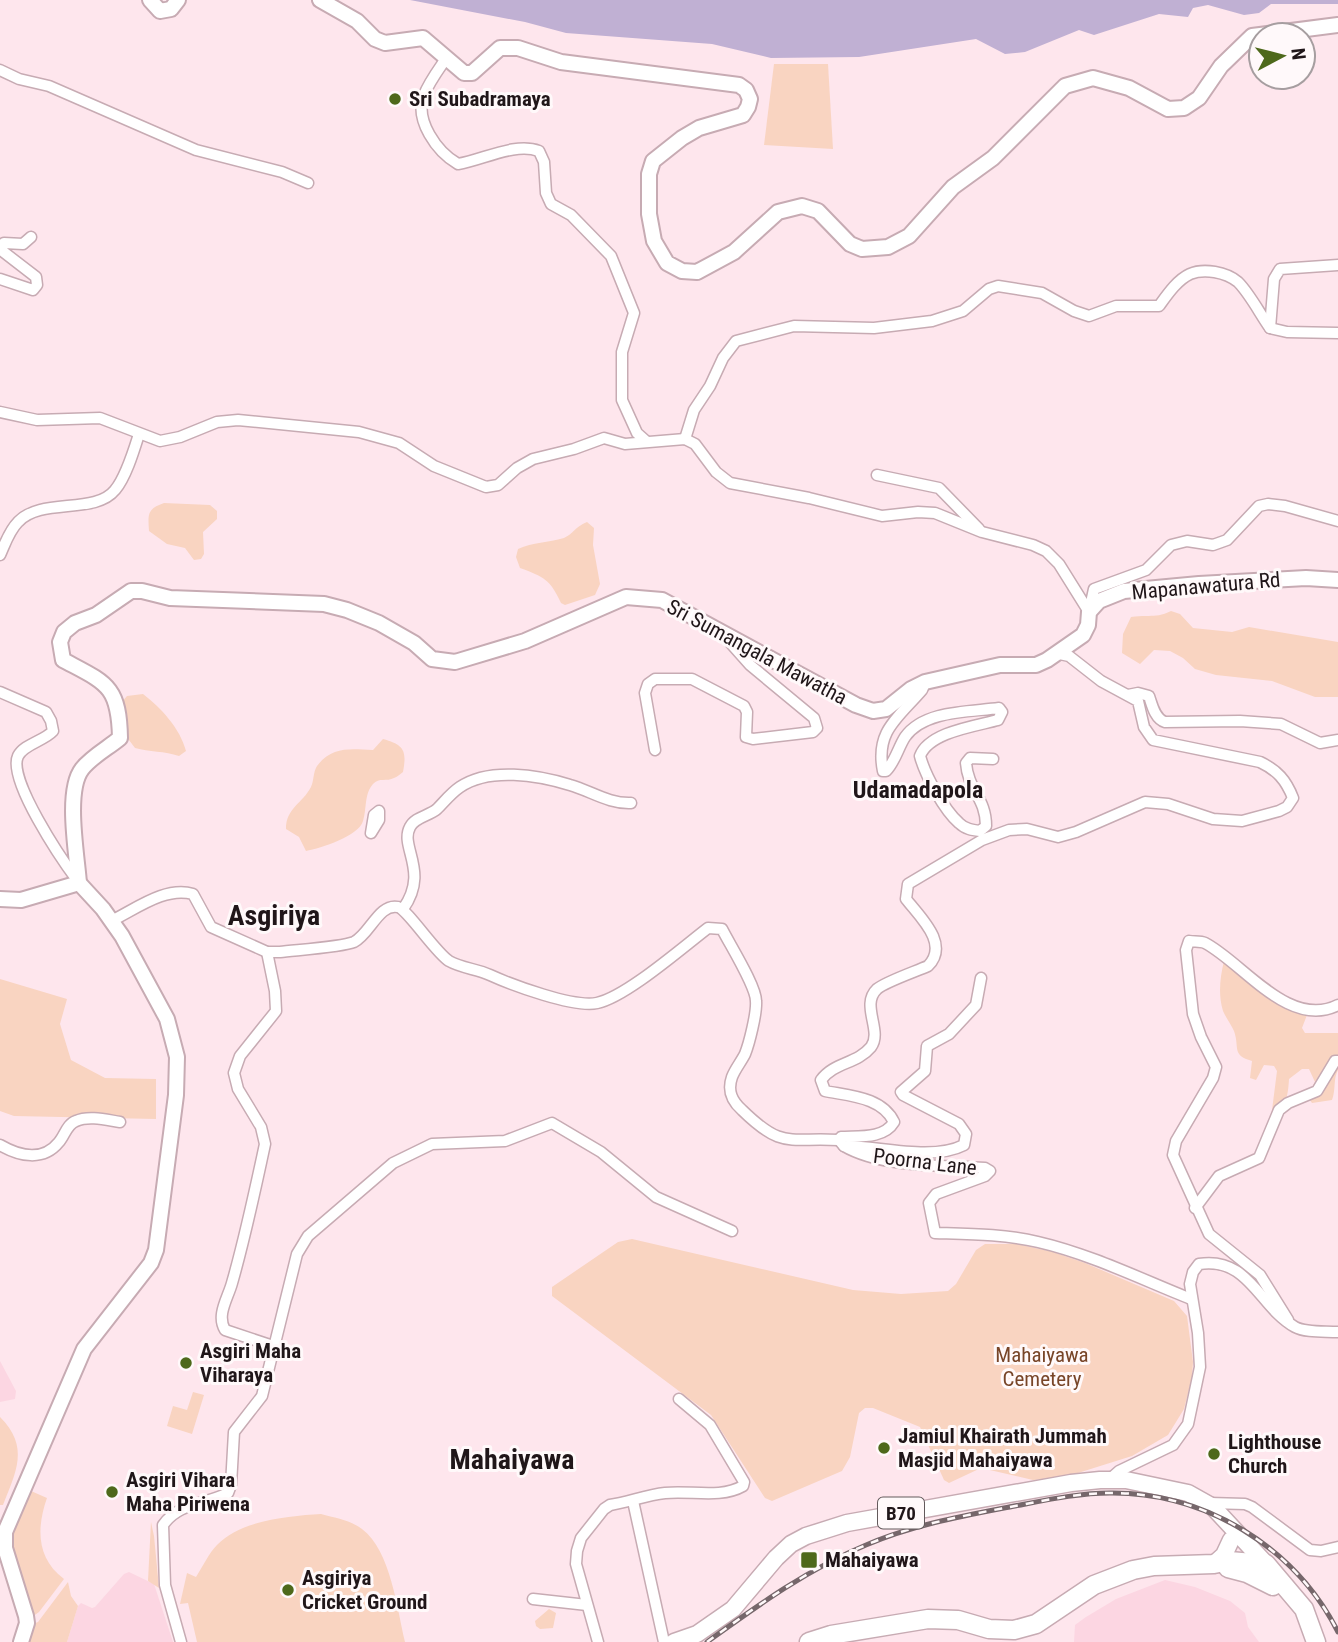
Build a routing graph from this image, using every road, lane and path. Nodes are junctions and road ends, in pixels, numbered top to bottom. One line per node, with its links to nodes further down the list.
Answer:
1 (150, 0): 2 (street)
2 (178, 0)
3 (320, 0): 5 (street)
4 (1338, 24): 5 (street)
5 (447, 57): 16 (street)
6 (0, 70): 7 (street)
7 (308, 183)
8 (31, 237): 10 (street)
9 (1338, 265): 11 (street)
10 (0, 279)
11 (1270, 328): 12 (street); 15 (street)
12 (1338, 333)
13 (0, 411): 14 (street)
14 (139, 435): 16 (street); 20 (street)
15 (685, 439): 16 (street); 19 (street)
16 (646, 441)
17 (877, 475): 19 (street)
18 (1338, 522): 22 (street)
19 (982, 532): 22 (street)
20 (0, 555)
21 (1338, 580): 22 (street, Mapanawatura Rd)
22 (1089, 612): 24 (street, Mapanawatura Rd)
23 (721, 632): 26 (street, Sri Sumangala Mawatha); 30 (street); 33 (street, Sri Sumangala Mawatha)
24 (1054, 653): 25 (street, Mapanawatura Rd); 28 (street)
25 (982, 668): 26 (street, Sri Sumangala Mawatha)
26 (925, 682): 31 (street)
27 (0, 692): 33 (street)
28 (1128, 695): 29 (street); 42 (street)
29 (1338, 740)
30 (655, 750)
31 (993, 759)
32 (631, 803): 35 (street)
33 (79, 883): 34 (street); 36 (street)
34 (0, 899)
35 (403, 909): 37 (street); 42 (street)
36 (111, 921): 37 (street); 62 (street)
37 (267, 952): 49 (street)
38 (981, 978): 42 (street)
39 (1338, 1005): 44 (street)
40 (1338, 1061): 44 (street)
41 (120, 1122): 43 (street)
42 (841, 1143): 46 (street, Poorna Lane)
43 (0, 1145)
44 (1195, 1208): 47 (street)
45 (732, 1231): 49 (street)
46 (1191, 1299): 47 (street); 51 (street)
47 (1288, 1320): 48 (street)
48 (1338, 1332)
49 (273, 1346): 63 (street)
50 (679, 1399): 53 (street)
51 (1110, 1479): 52 (main road, B70); 66 (main road, B70)
52 (1167, 1489): 54 (main road, B70); 55 (main road, B70)
53 (633, 1501): 61 (street); 65 (street)
54 (1208, 1503): 56 (street); 57 (main road, B70)
55 (1231, 1540): 57 (main road, B70); 58 (main road)
56 (1338, 1547)
57 (1258, 1563): 58 (highway); 59 (highway); 69 (highway)
58 (1214, 1564): 59 (highway); 67 (highway)
59 (1273, 1587): 68 (highway)
60 (533, 1599): 61 (street)
61 (587, 1605): 64 (street)
62 (21, 1642)
63 (181, 1642)
64 (598, 1642)
65 (664, 1642)
66 (674, 1642)
67 (809, 1642)
68 (1306, 1642)
69 (1315, 1642)

